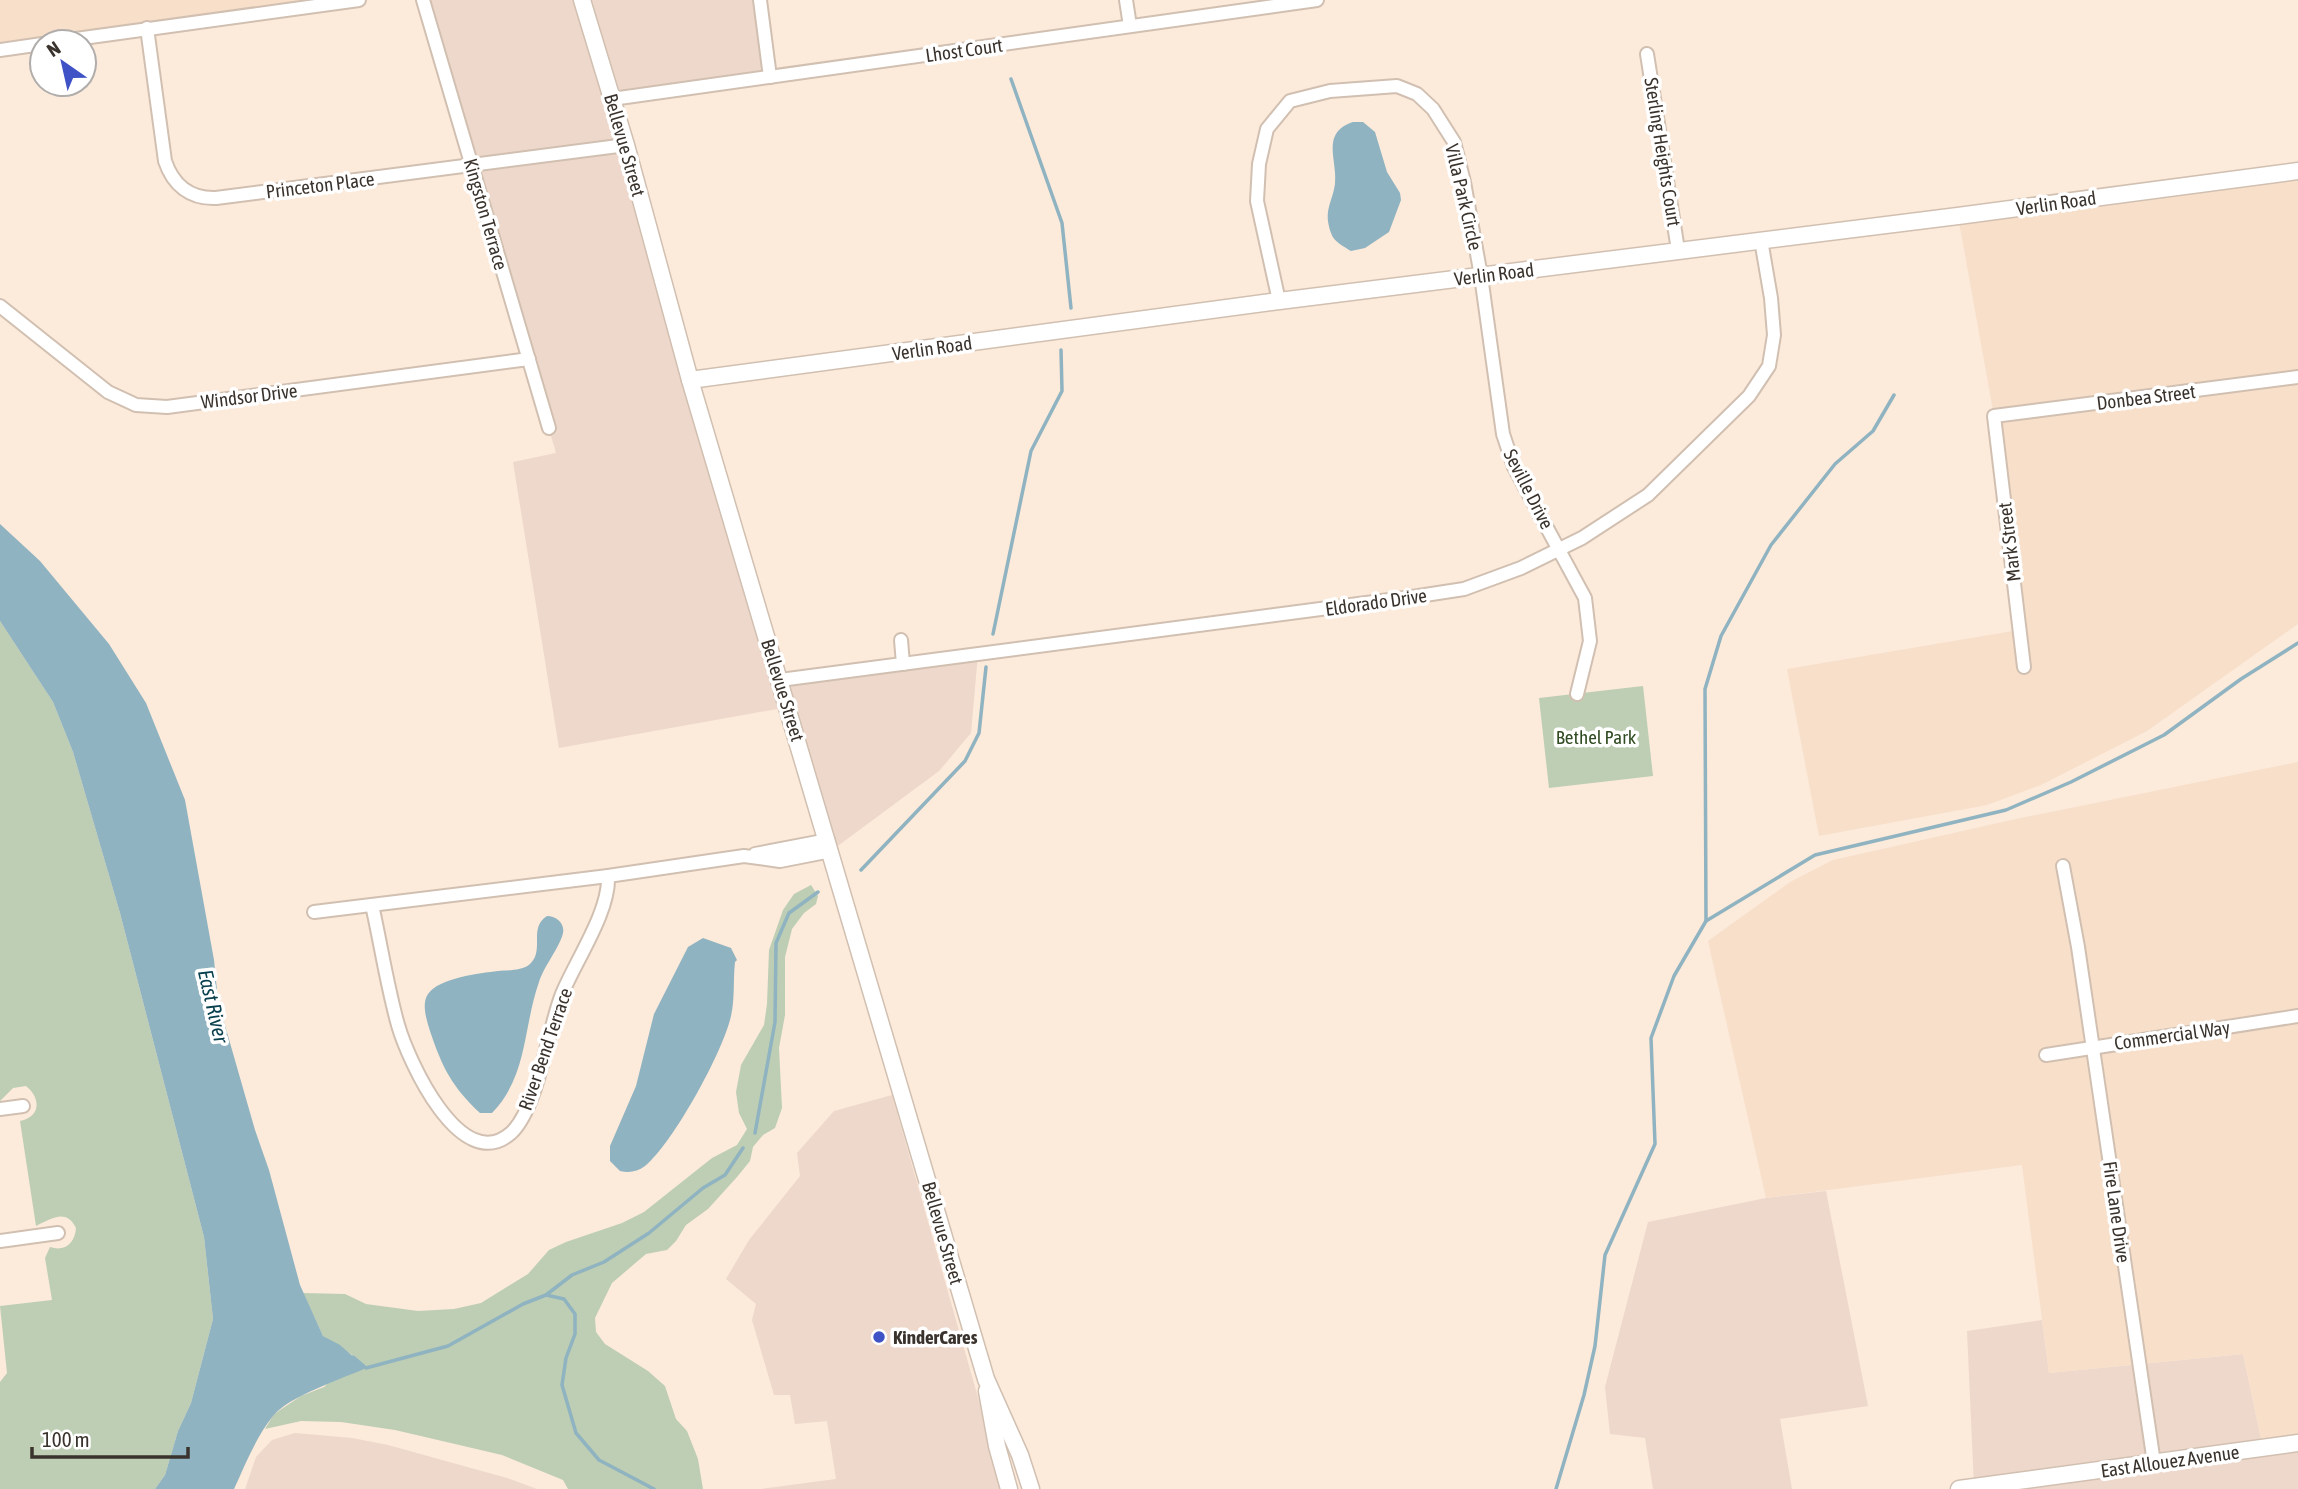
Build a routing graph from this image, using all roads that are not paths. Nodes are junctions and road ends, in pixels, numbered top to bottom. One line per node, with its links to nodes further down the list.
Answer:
1 (359, 0): 8 (street)
2 (423, 0): 16 (street, Kingston Terrace)
3 (582, 0): 14 (street, Bellevue Street)
4 (760, 0): 13 (street)
5 (1126, 0): 7 (street)
6 (1317, 0): 7 (street, Lhost Court)
7 (1130, 26): 13 (street, Lhost Court)
8 (147, 28): 9 (street); 16 (street, Princeton Place)
9 (98, 35)
10 (28, 46): 11 (street)
11 (0, 50)
12 (1647, 54): 19 (street, Sterling Heights Court)
13 (770, 77): 14 (street, Lhost Court)
14 (612, 99): 15 (street, Bellevue Street)
15 (626, 145): 16 (street, Princeton Place); 25 (street, Bellevue Street)
16 (472, 165): 23 (street, Kingston Terrace)
17 (2298, 171): 18 (street, Verlin Road)
18 (1761, 240): 19 (street, Verlin Road); 28 (street, Eldorado Drive)
19 (1678, 250): 20 (street, Verlin Road)
20 (1481, 276): 21 (street, Verlin Road); 21 (street, Villa Park Circle); 28 (street, Seville Drive)
21 (1279, 301): 25 (street, Verlin Road)
22 (0, 306): 23 (street, Windsor Drive)
23 (529, 359): 27 (street, Kingston Terrace)
24 (2298, 377): 26 (street, Donbea Street)
25 (690, 380): 32 (street, Bellevue Street)
26 (1994, 416): 31 (street, Mark Street)
27 (549, 428)
28 (1560, 549): 30 (street, Eldorado Drive); 33 (street, Seville Drive)
29 (901, 640): 30 (street)
30 (903, 664): 32 (street, Eldorado Drive)
31 (2024, 667)
32 (780, 680): 34 (street, Bellevue Street)
33 (1577, 694)
34 (829, 846): 36 (street); 46 (street, Bellevue Street)
35 (2063, 866): 40 (street, Fire Lane Drive)
36 (608, 876): 37 (street); 37 (street, River Bend Terrace)
37 (372, 905): 38 (street)
38 (314, 912)
39 (2298, 1016): 40 (street, Commercial Way)
40 (2093, 1046): 41 (street, Commercial Way); 48 (street, Fire Lane Drive)
41 (2046, 1055)
42 (23, 1106): 43 (street)
43 (0, 1110)
44 (58, 1233): 45 (street)
45 (0, 1241)
46 (986, 1378): 49 (street, Bellevue Street); 50 (street, Bellevue Street)
47 (2298, 1443): 48 (street, East Allouez Avenue)
48 (2154, 1463): 51 (street, East Allouez Avenue)
49 (1009, 1489)
50 (1031, 1489)
51 (1959, 1489)

